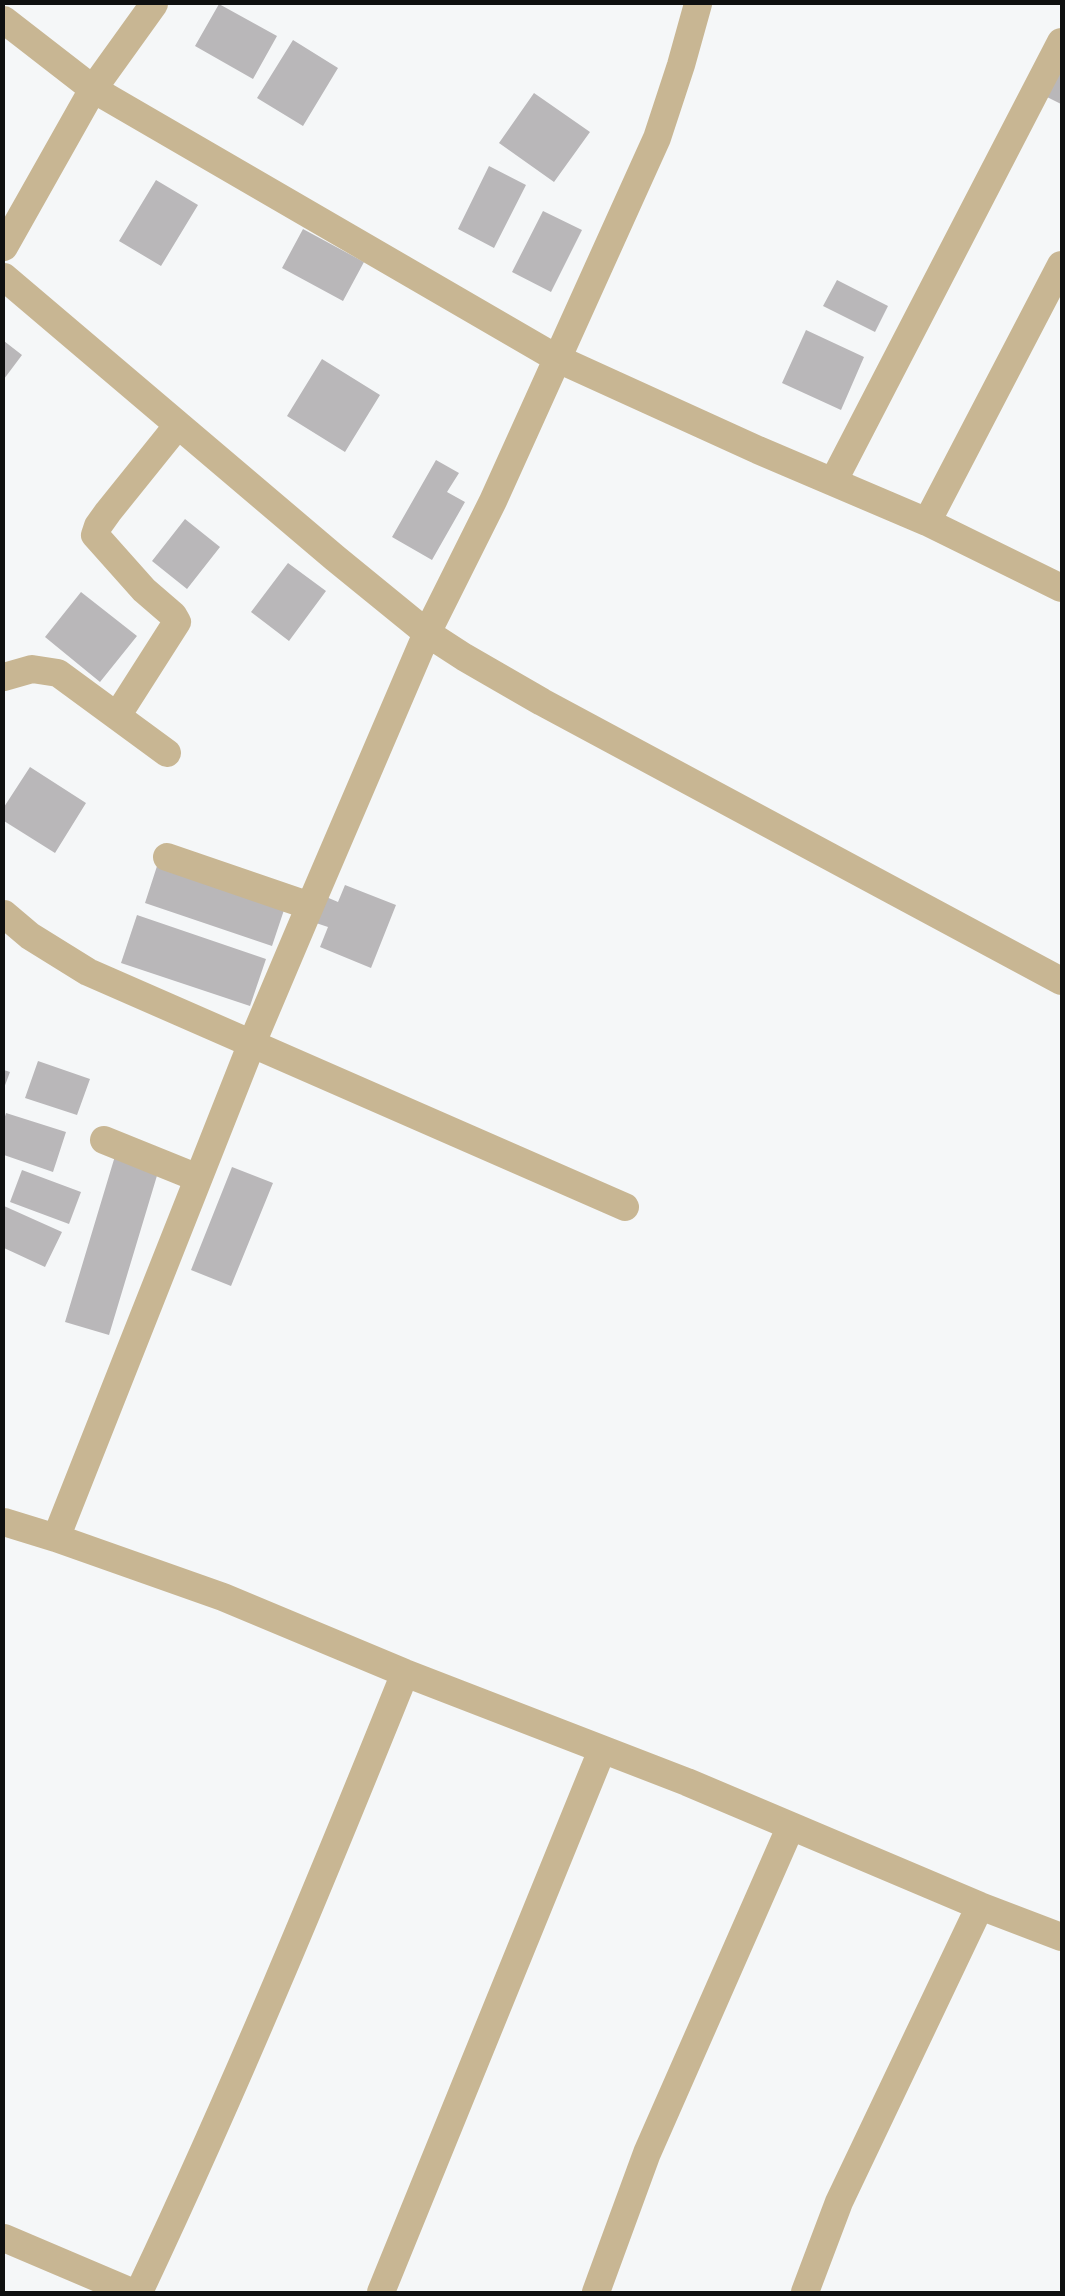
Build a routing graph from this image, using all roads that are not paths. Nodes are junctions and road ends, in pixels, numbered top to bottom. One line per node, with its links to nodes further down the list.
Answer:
1 (154, 4): 5 (street)
2 (698, 4): 9 (street)
3 (4, 20): 5 (street)
4 (1061, 42): 11 (street)
5 (93, 89): 6 (street); 9 (street)
6 (4, 247)
7 (1061, 265): 12 (street)
8 (4, 277): 10 (street)
9 (558, 359): 11 (street); 14 (street)
10 (178, 425): 14 (street); 16 (street)
11 (834, 482): 12 (street)
12 (927, 522): 13 (street)
13 (1061, 588)
14 (428, 633): 19 (street); 21 (street)
15 (4, 677): 16 (street)
16 (117, 716): 17 (street)
17 (167, 753)
18 (167, 858): 19 (street)
19 (310, 906): 22 (street)
20 (4, 914): 22 (street)
21 (1061, 981)
22 (252, 1043): 24 (street); 25 (street)
23 (104, 1140): 24 (street)
24 (198, 1178): 27 (street)
25 (625, 1207)
26 (5, 1526): 27 (street)
27 (56, 1538): 28 (street)
28 (405, 1673): 29 (street); 35 (street)
29 (602, 1750): 30 (street); 36 (street)
30 (790, 1828): 31 (street); 37 (street)
31 (980, 1906): 32 (street); 38 (street)
32 (1061, 1937)
33 (5, 2243): 34 (street)
34 (131, 2292)
35 (139, 2292)
36 (381, 2292)
37 (596, 2292)
38 (805, 2292)

